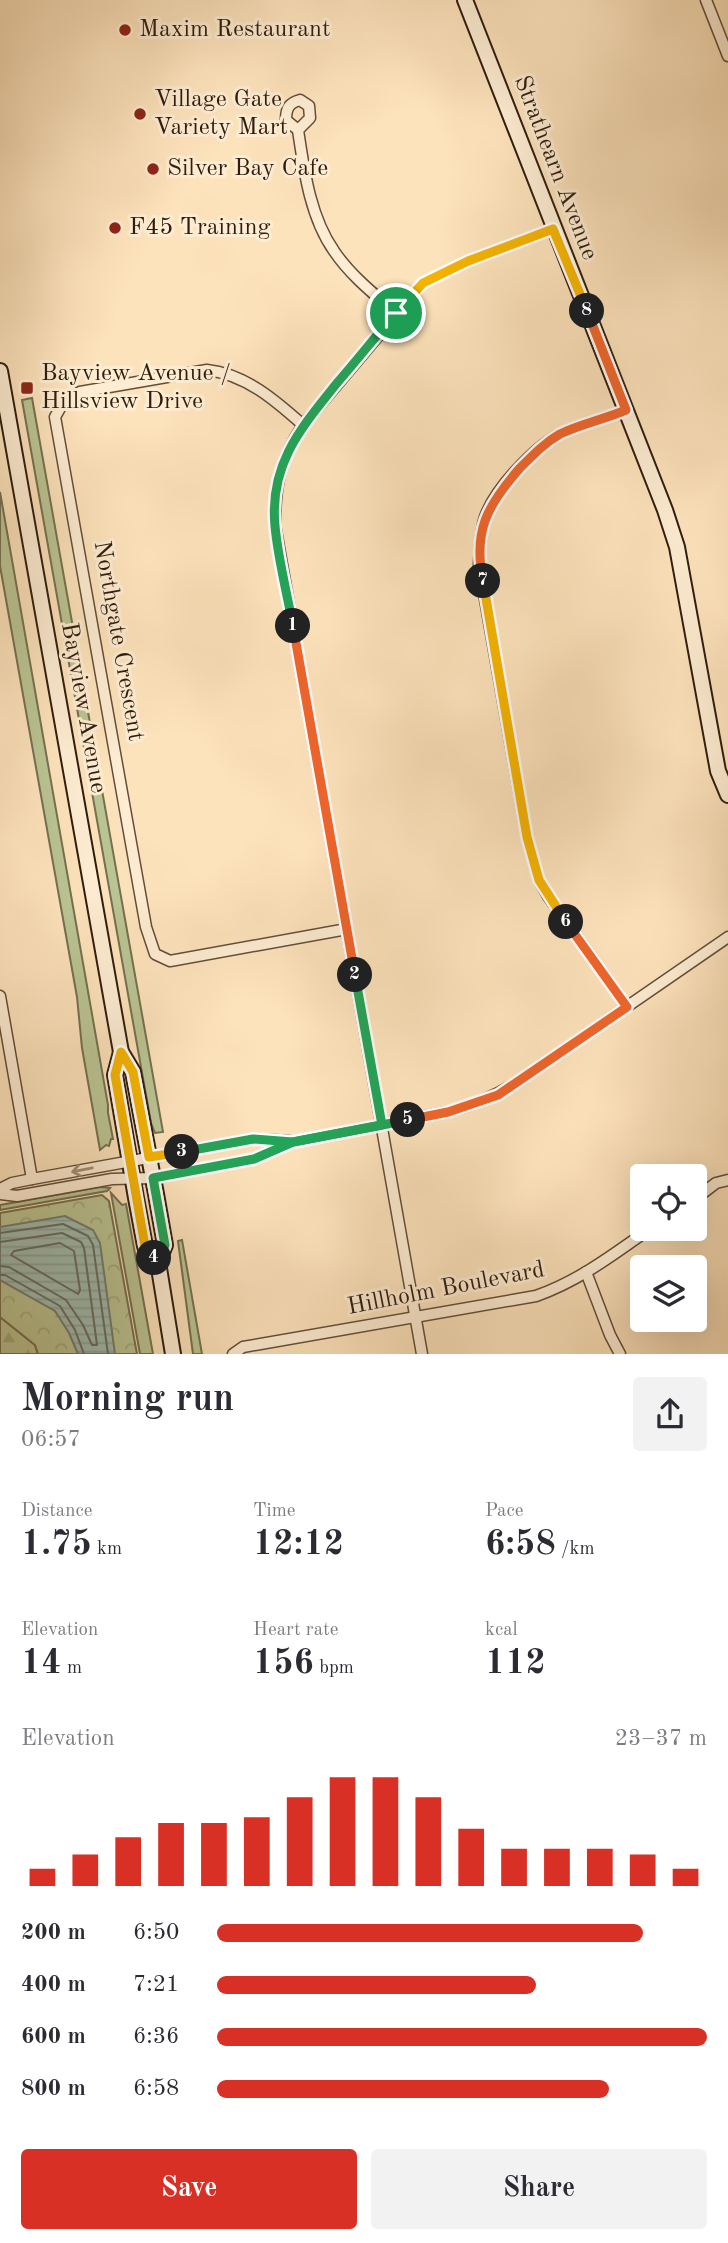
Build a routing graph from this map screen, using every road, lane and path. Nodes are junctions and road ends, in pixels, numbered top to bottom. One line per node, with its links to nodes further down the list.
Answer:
1 (465, 0): 6 (main road, Strathearn Avenue)
2 (706, 0): 3 (street)
3 (723, 30): 4 (street)
4 (728, 56)
5 (298, 130): 7 (street)
6 (553, 229): 7 (street); 9 (main road, Strathearn Avenue)
7 (396, 313): 10 (street)
8 (0, 371): 17 (main road, Bayview Avenue)
9 (626, 410): 11 (main road, Strathearn Avenue); 15 (street)
10 (303, 425): 12 (street); 12 (street, Northgate Crescent)
11 (728, 795)
12 (347, 929): 18 (street)
13 (728, 937): 15 (street)
14 (0, 996): 16 (street)
15 (627, 1007): 18 (street)
16 (5, 1049): 23 (street)
17 (121, 1052): 20 (main road, Bayview Avenue); 21 (main road, Bayview Avenue)
18 (382, 1125): 19 (street); 31 (street)
19 (293, 1142): 20 (street); 22 (street)
20 (149, 1157): 21 (street); 22 (main road, Bayview Avenue)
21 (130, 1161): 23 (street, one-way to 23); 24 (main road, Bayview Avenue)
22 (153, 1178): 24 (street); 29 (main road, Bayview Avenue)
23 (32, 1179): 27 (street)
24 (134, 1180): 27 (street); 29 (main road, Bayview Avenue)
25 (728, 1180): 26 (street)
26 (707, 1190)
27 (0, 1191)
28 (632, 1241): 30 (street, Hillholm Boulevard)
29 (158, 1262): 33 (main road, Bayview Avenue)
30 (586, 1272): 31 (street, Hillholm Boulevard); 35 (street)
31 (417, 1317): 32 (street, Hillholm Boulevard); 34 (street)
32 (233, 1353)
33 (173, 1354)
34 (422, 1354)
35 (620, 1354)

